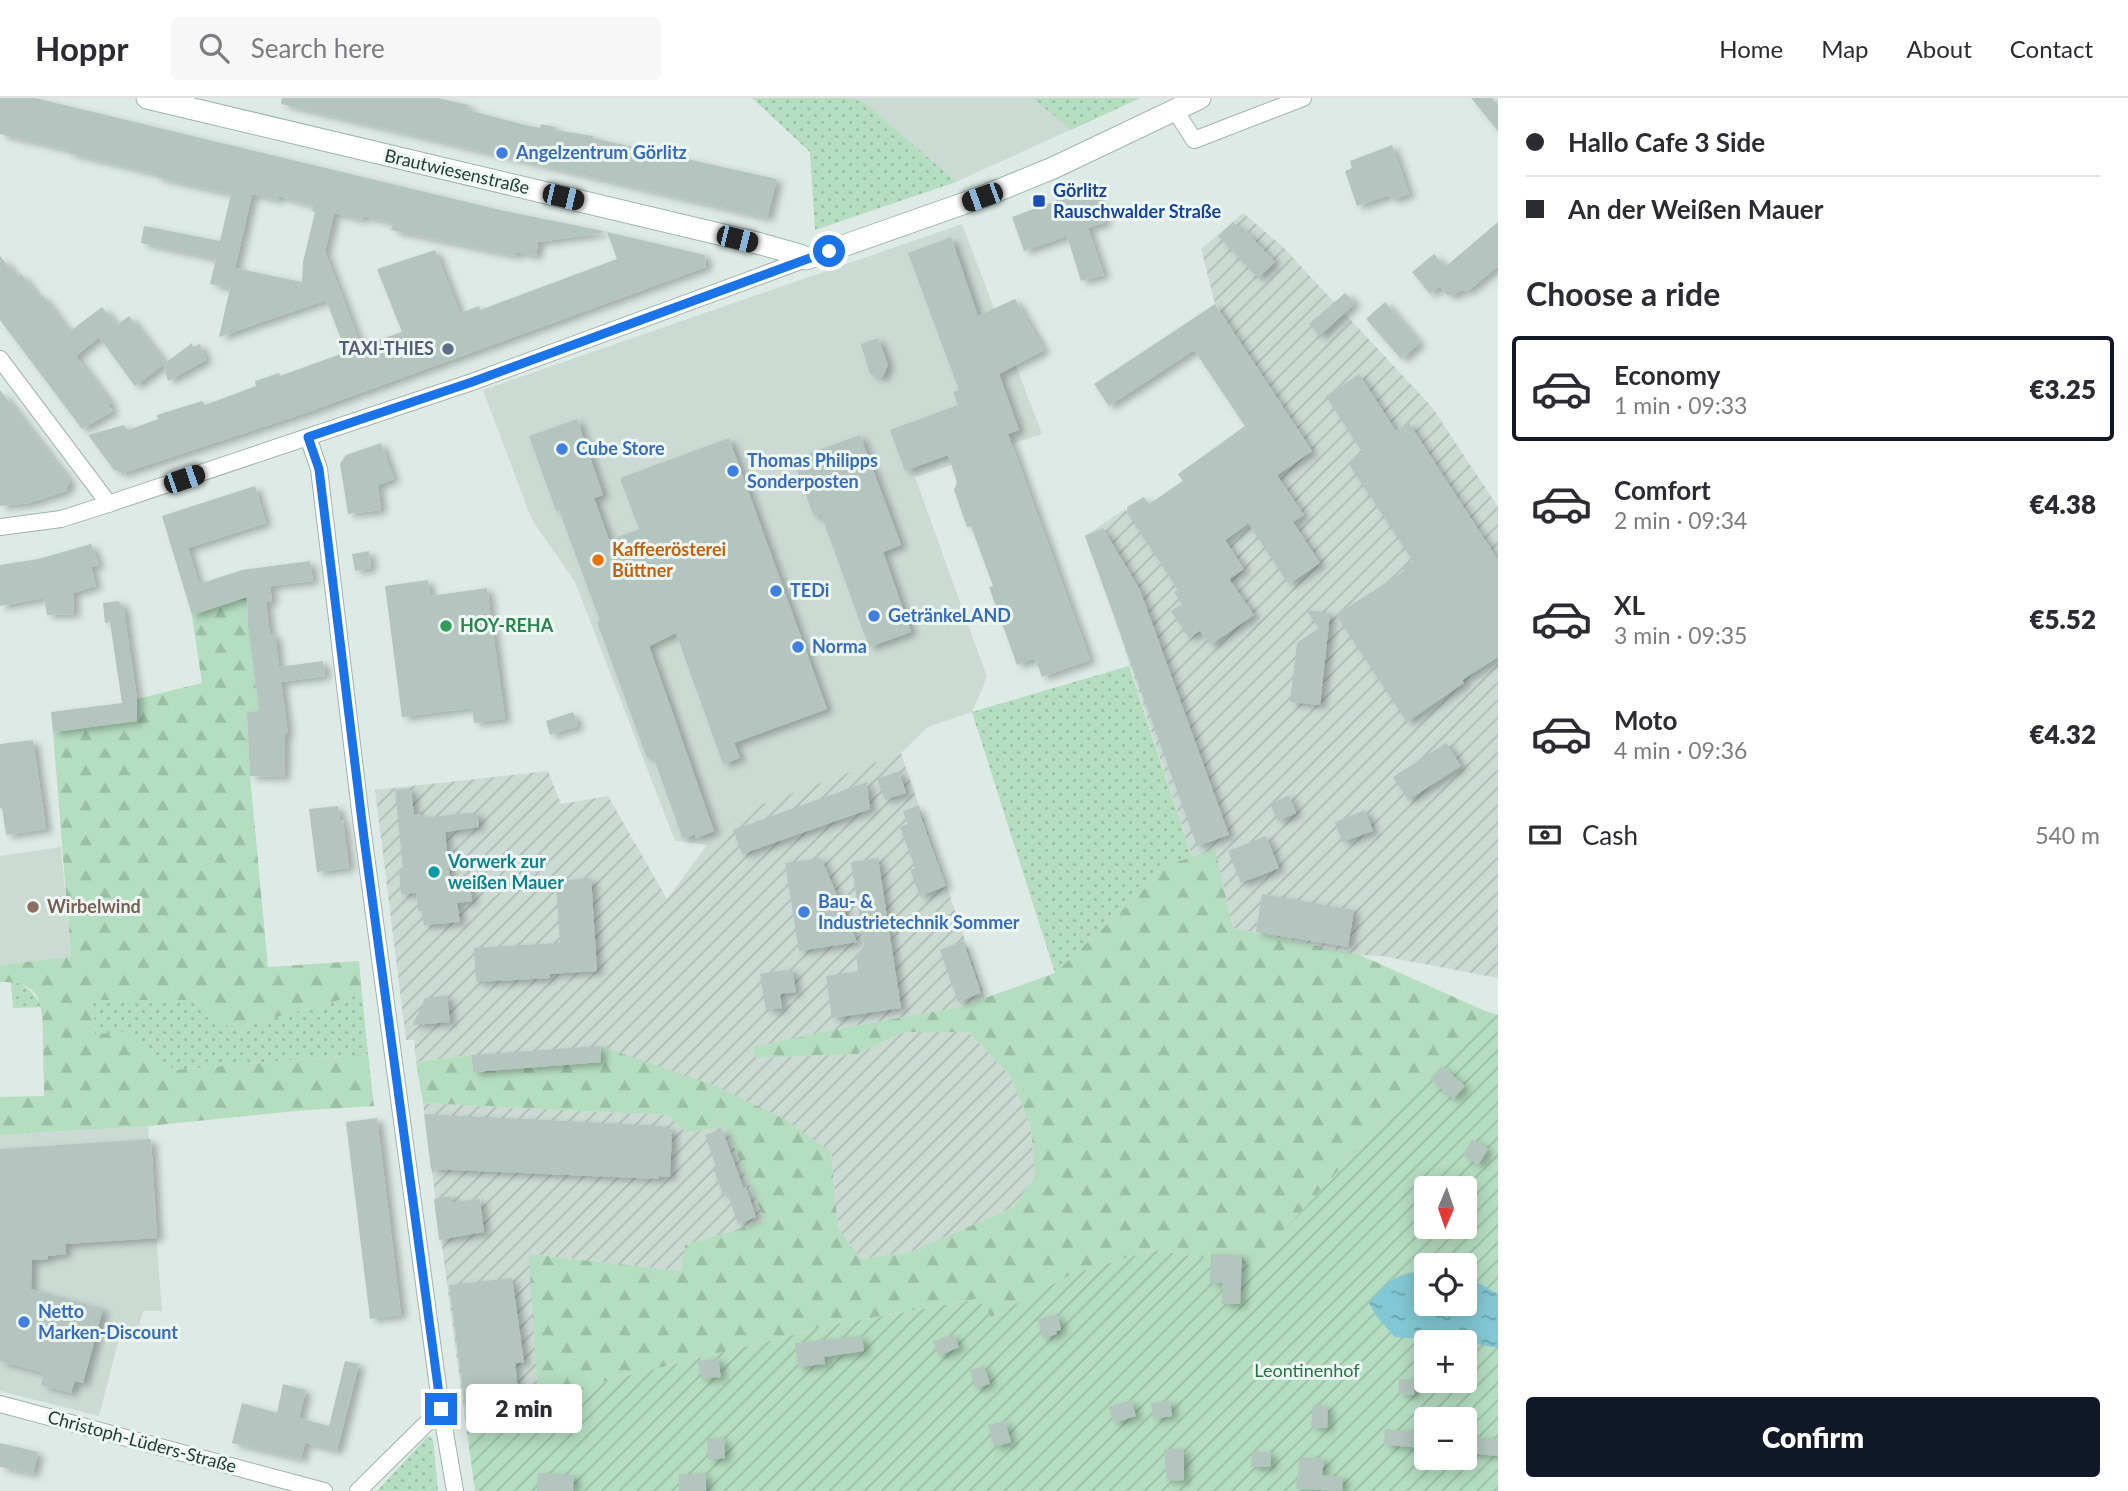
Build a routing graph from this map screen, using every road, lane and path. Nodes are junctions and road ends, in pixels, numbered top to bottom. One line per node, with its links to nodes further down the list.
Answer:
1 (147, 98): 5 (main road, Brautwiesenstraße)
2 (1200, 98): 4 (main road)
3 (1303, 98): 4 (street)
4 (1175, 110): 5 (main road)
5 (806, 260): 7 (street)
6 (0, 359): 8 (street)
7 (308, 437): 8 (street); 11 (street)
8 (109, 504): 9 (street)
9 (0, 527)
10 (0, 1404): 12 (street, Christoph-Lüders-Straße)
11 (441, 1409): 13 (street); 14 (street)
12 (324, 1491)
13 (358, 1491)
14 (455, 1491)

